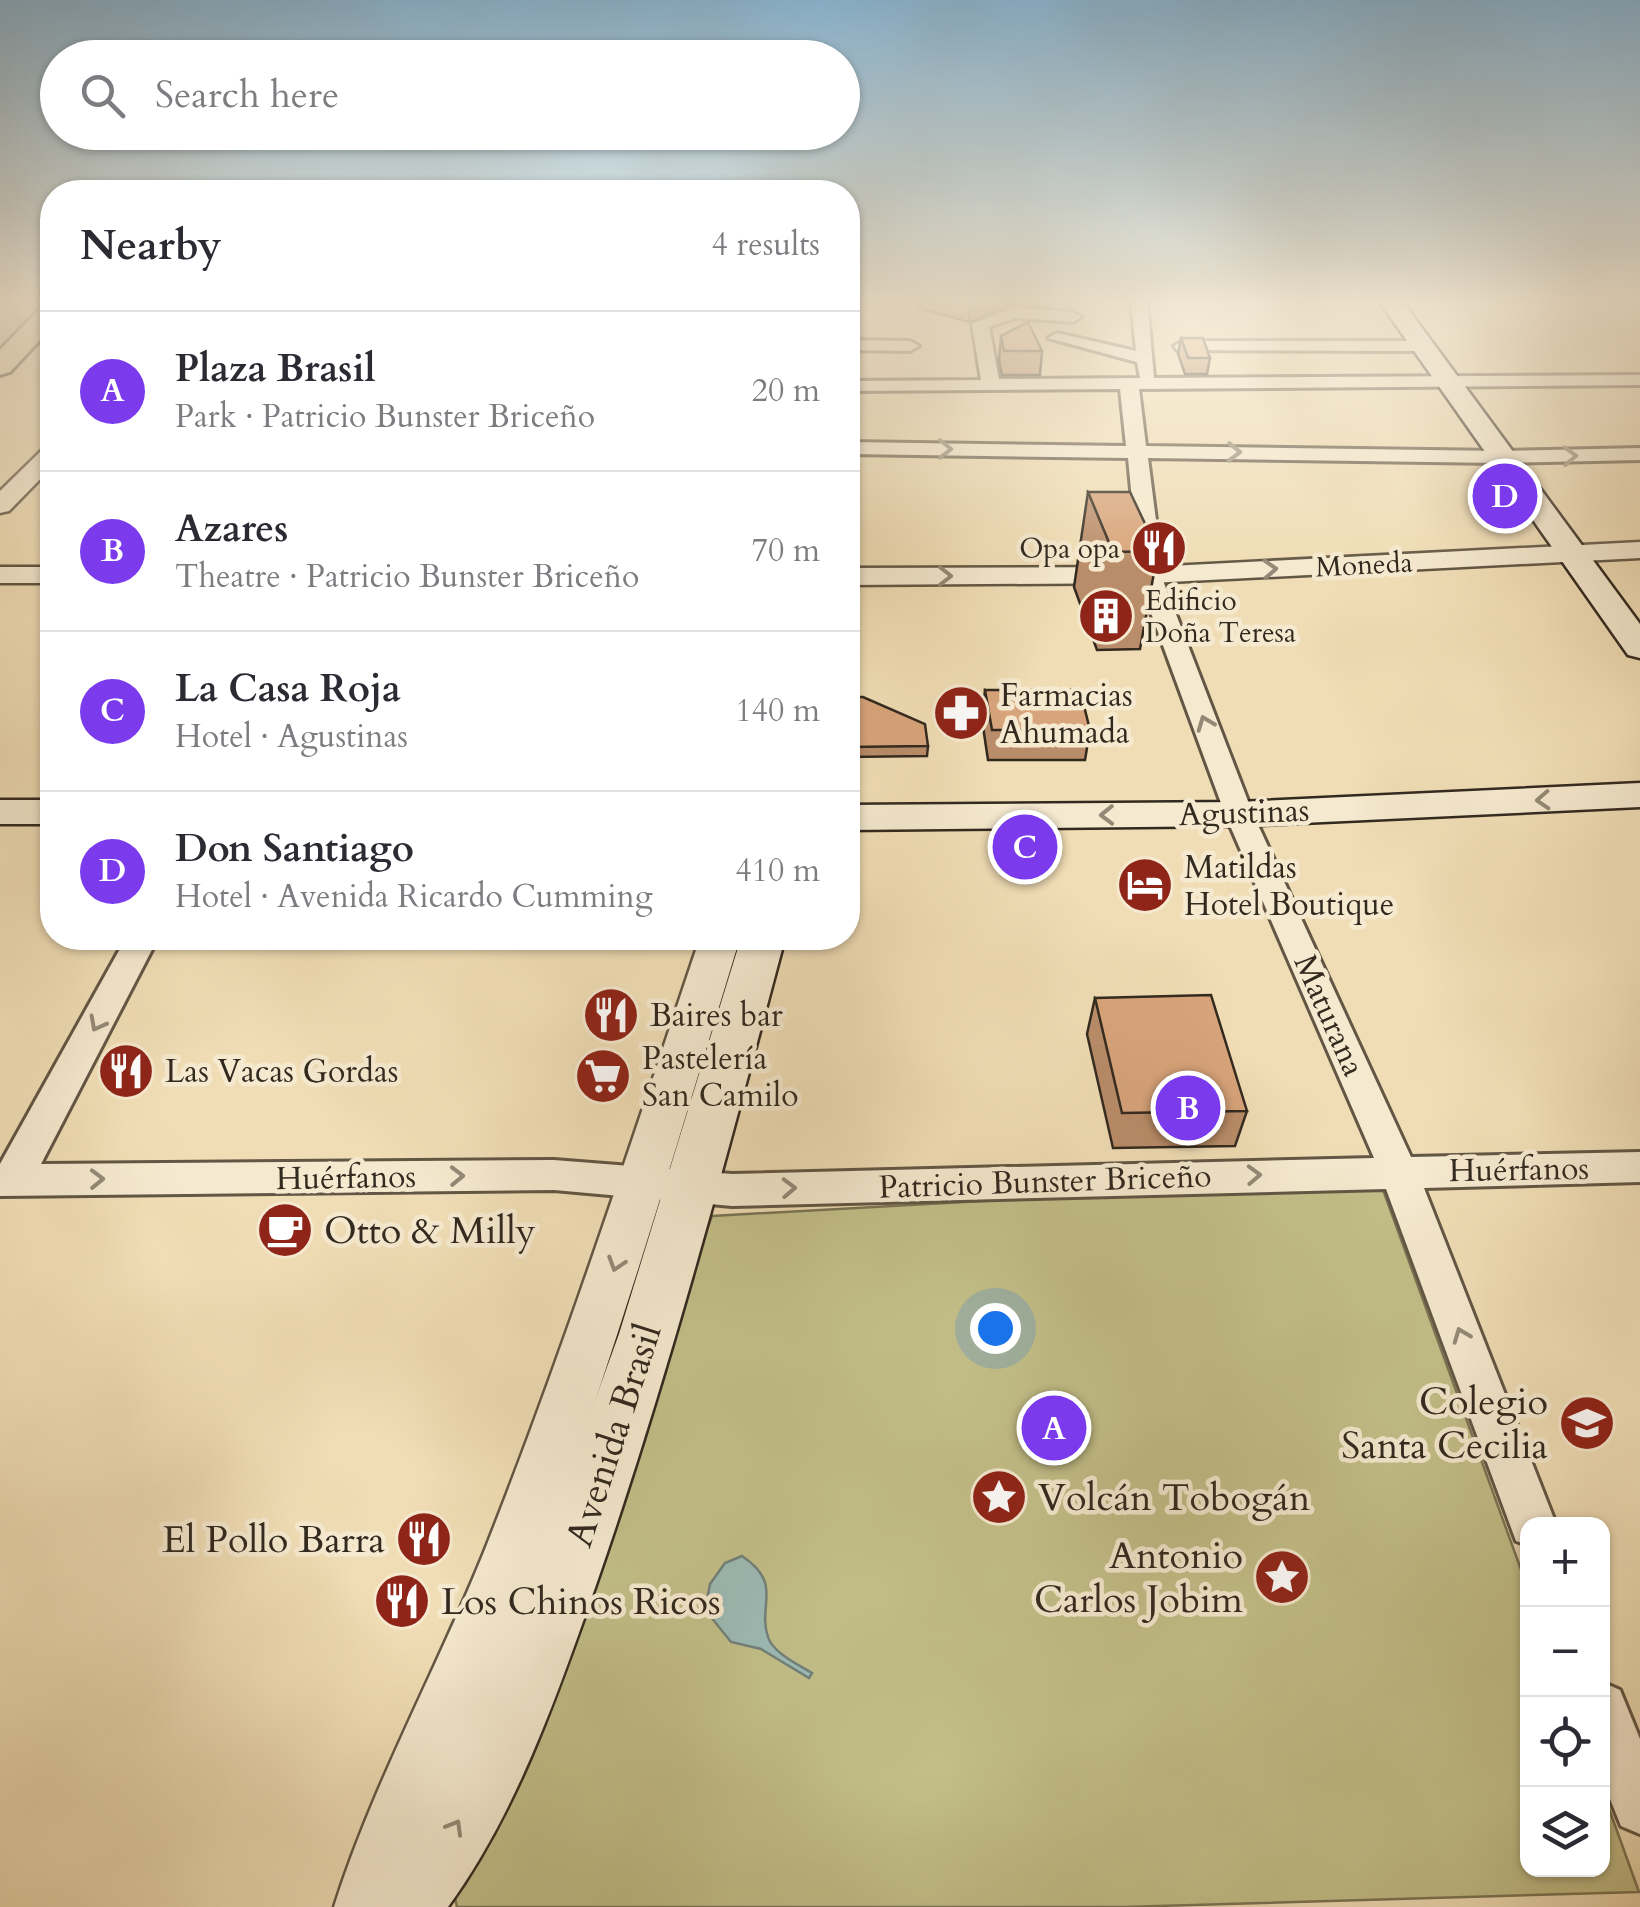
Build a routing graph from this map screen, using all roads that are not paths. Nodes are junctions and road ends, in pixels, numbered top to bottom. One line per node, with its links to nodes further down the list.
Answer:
1 (1139, 390): 5 (street, Maturana)
2 (1464, 390): 8 (main road)
3 (1467, 390): 7 (main road)
4 (860, 448): 5 (street, one-way to 5)
5 (1136, 450): 8 (street, one-way to 8); 15 (street, Maturana)
6 (1640, 454): 7 (street, one-way to 6)
7 (1529, 457): 8 (street); 12 (main road)
8 (1500, 458): 12 (main road)
9 (40, 466): 10 (street)
10 (0, 505)
11 (1640, 550): 12 (street, Moneda)
12 (1586, 553): 15 (street, Moneda, one-way to 12); 17 (main road); 18 (main road)
13 (0, 575): 14 (street)
14 (40, 575)
15 (1150, 575): 16 (street, Moneda, one-way to 15); 22 (street, Maturana, one-way to 15)
16 (860, 577)
17 (1640, 606)
18 (1640, 648)
19 (1640, 795): 22 (main road, Agustinas, one-way to 22)
20 (0, 812): 21 (main road)
21 (40, 812)
22 (1239, 814): 23 (main road, Agustinas, one-way to 23); 28 (street, Maturana)
23 (860, 818)
24 (135, 950): 29 (street, one-way to 29)
25 (717, 950): 30 (street, Avenida Brasil)
26 (758, 950): 30 (main road, Avenida Brasil)
27 (1640, 1167): 28 (street, Huérfanos)
28 (1398, 1171): 30 (street, Patricio Bunster Briceño, one-way to 28); 31 (street, Maturana, one-way to 28)
29 (7, 1180): 30 (street, Huérfanos, one-way to 30)
30 (668, 1184): 34 (street, Avenida Brasil, one-way to 34); 35 (main road, Avenida Brasil, one-way to 30)
31 (1530, 1517)
32 (1610, 1729): 33 (street)
33 (1640, 1807)
34 (369, 1907)
35 (400, 1907)

